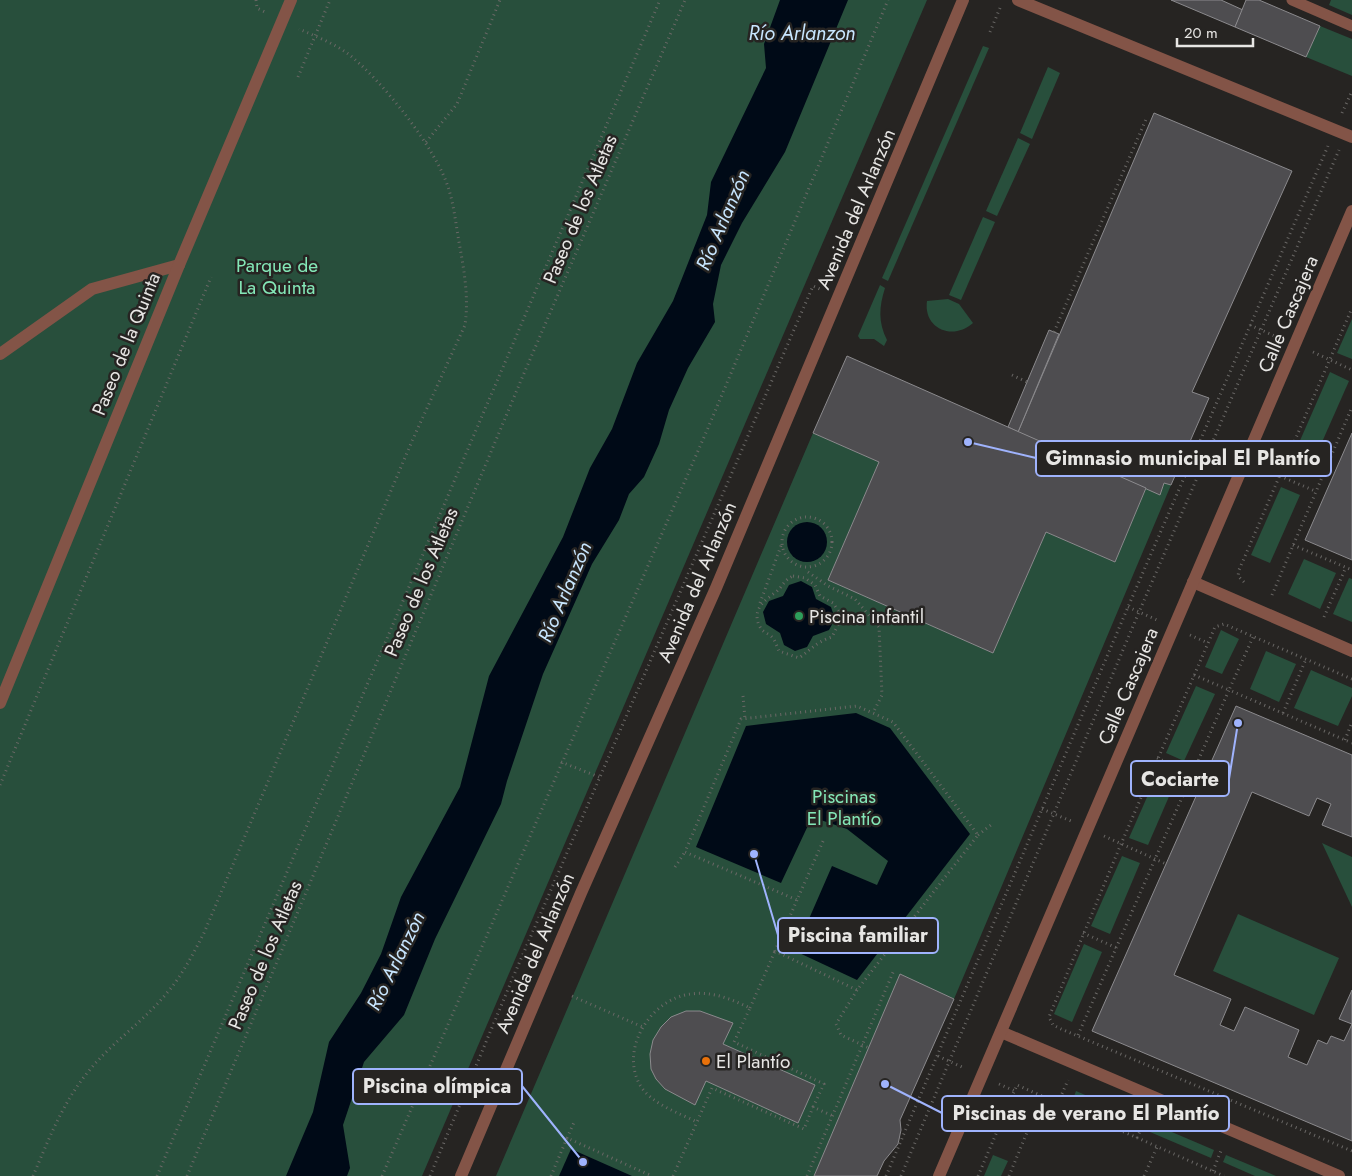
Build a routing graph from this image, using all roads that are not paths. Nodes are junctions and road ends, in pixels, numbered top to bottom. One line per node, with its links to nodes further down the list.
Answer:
1 (291, 0): 10 (street, Paseo de la Quinta)
2 (963, 0): 7 (street, Avenida del Arlanzón)
3 (974, 0): 7 (street)
4 (1018, 0): 8 (street)
5 (1292, 0): 6 (lane)
6 (1352, 26)
7 (952, 31): 16 (street, Avenida del Arlanzón)
8 (1344, 134)
9 (1352, 211): 12 (street, Calle Cascajera)
10 (179, 266): 11 (street); 14 (street, Paseo de la Quinta)
11 (0, 354)
12 (1193, 582): 13 (street); 15 (street, Calle Cascajera)
13 (1352, 651)
14 (0, 703)
15 (1001, 1032): 17 (street, Calle Cascajera); 18 (street)
16 (460, 1176)
17 (939, 1176)
18 (1339, 1176)

